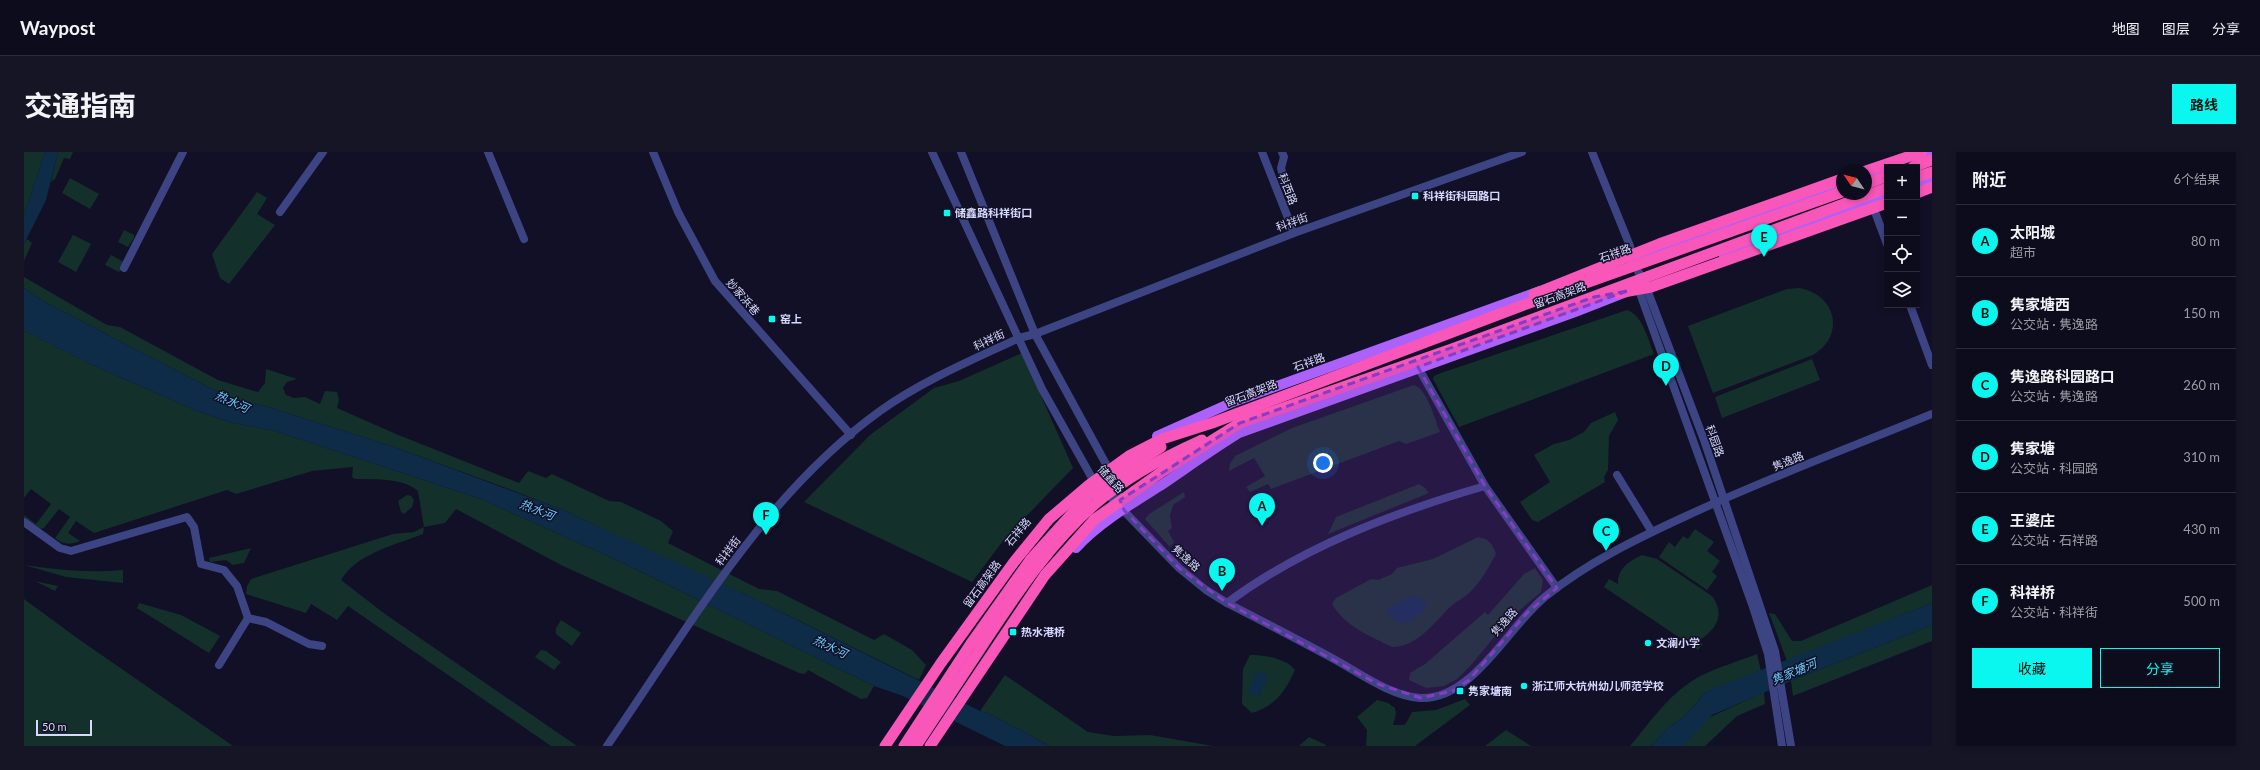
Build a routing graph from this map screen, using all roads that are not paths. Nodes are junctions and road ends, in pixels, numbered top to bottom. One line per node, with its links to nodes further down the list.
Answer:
1 (183, 152): 40 (street)
2 (323, 152): 35 (street)
3 (488, 152): 38 (street)
4 (653, 152): 51 (street, 妙家浜巷)
5 (932, 152): 45 (street, 储鑫路)
6 (961, 152): 44 (street, 储鑫路)
7 (1262, 152): 36 (street, 科西路)
8 (1282, 152): 26 (street)
9 (1522, 152): 36 (street, 科祥街)
10 (1592, 152): 39 (street, 科园路)
11 (1922, 152): 16 (highway)
12 (1932, 152): 14 (main road)
13 (1932, 160): 15 (highway)
14 (1901, 164)
15 (1920, 164)
16 (1872, 169)
17 (1884, 170): 19 (main road)
18 (1932, 172): 20 (highway)
19 (1872, 175)
20 (1920, 176)
21 (1884, 177): 24 (highway)
22 (1932, 179): 25 (main road)
23 (1836, 180): 52 (highway, bridge)
24 (1872, 182)
25 (1920, 183)
26 (1286, 184)
27 (1932, 187): 30 (highway)
28 (1836, 188): 39 (main road, 石祥路)
29 (1884, 189): 42 (highway, 留石高架路, bridge)
30 (1920, 192)
31 (1836, 194): 49 (highway, 留石高架路, bridge)
32 (1884, 196): 33 (main road)
33 (1871, 201): 37 (street); 41 (main road)
34 (1884, 204): 42 (highway, bridge)
35 (280, 212)
36 (1294, 233): 44 (street, 科祥街)
37 (1884, 236)
38 (524, 239)
39 (1632, 260): 41 (street, 科园路); 53 (main road, 石祥路)
40 (124, 268)
41 (1641, 286): 47 (main road); 57 (street, 科园路); 58 (street, 科园路)
42 (1594, 297): 50 (highway, 留石高架路, bridge)
43 (1911, 308): 46 (street)
44 (1035, 334): 45 (street, 科祥街); 53 (street, 储鑫路)
45 (1019, 338): 51 (street, 科祥街); 55 (street, 储鑫路)
46 (1932, 365)
47 (1418, 367): 56 (street); 59 (main road)
48 (1932, 414): 57 (street, 隽逸路)
49 (1212, 423): 52 (highway, 留石高架路, bridge); 71 (highway, 留石高架路, bridge)
50 (1240, 423): 72 (highway, 留石高架路, bridge); 73 (highway, 留石高架路, bridge)
51 (851, 435): 68 (street, 科祥街)
52 (1162, 439): 69 (highway, 留石高架路, bridge)
53 (1107, 466): 55 (main road, 石祥路); 59 (street, 储鑫路)
54 (1617, 475): 61 (street)
55 (1092, 478): 59 (street, 储鑫路); 70 (main road, 石祥路, bridge)
56 (1485, 486): 62 (street); 63 (street)
57 (1724, 498): 58 (street, 隽逸路); 66 (street, 科园路)
58 (1716, 502): 61 (street, 隽逸路); 66 (street, 科园路)
59 (1124, 510): 63 (street, 隽逸路); 73 (main road, bridge)
60 (24, 522): 64 (street)
61 (1652, 532): 62 (street, 隽逸路)
62 (1557, 588): 63 (street, 隽逸路)
63 (1227, 603)
64 (248, 618): 65 (street); 67 (street)
65 (322, 646)
66 (1773, 660): 74 (street, 科园路); 75 (street, 科园路)
67 (219, 665)
68 (607, 746)
69 (885, 746)
70 (889, 746)
71 (904, 746)
72 (916, 746)
73 (929, 746)
74 (1782, 746)
75 (1791, 746)

